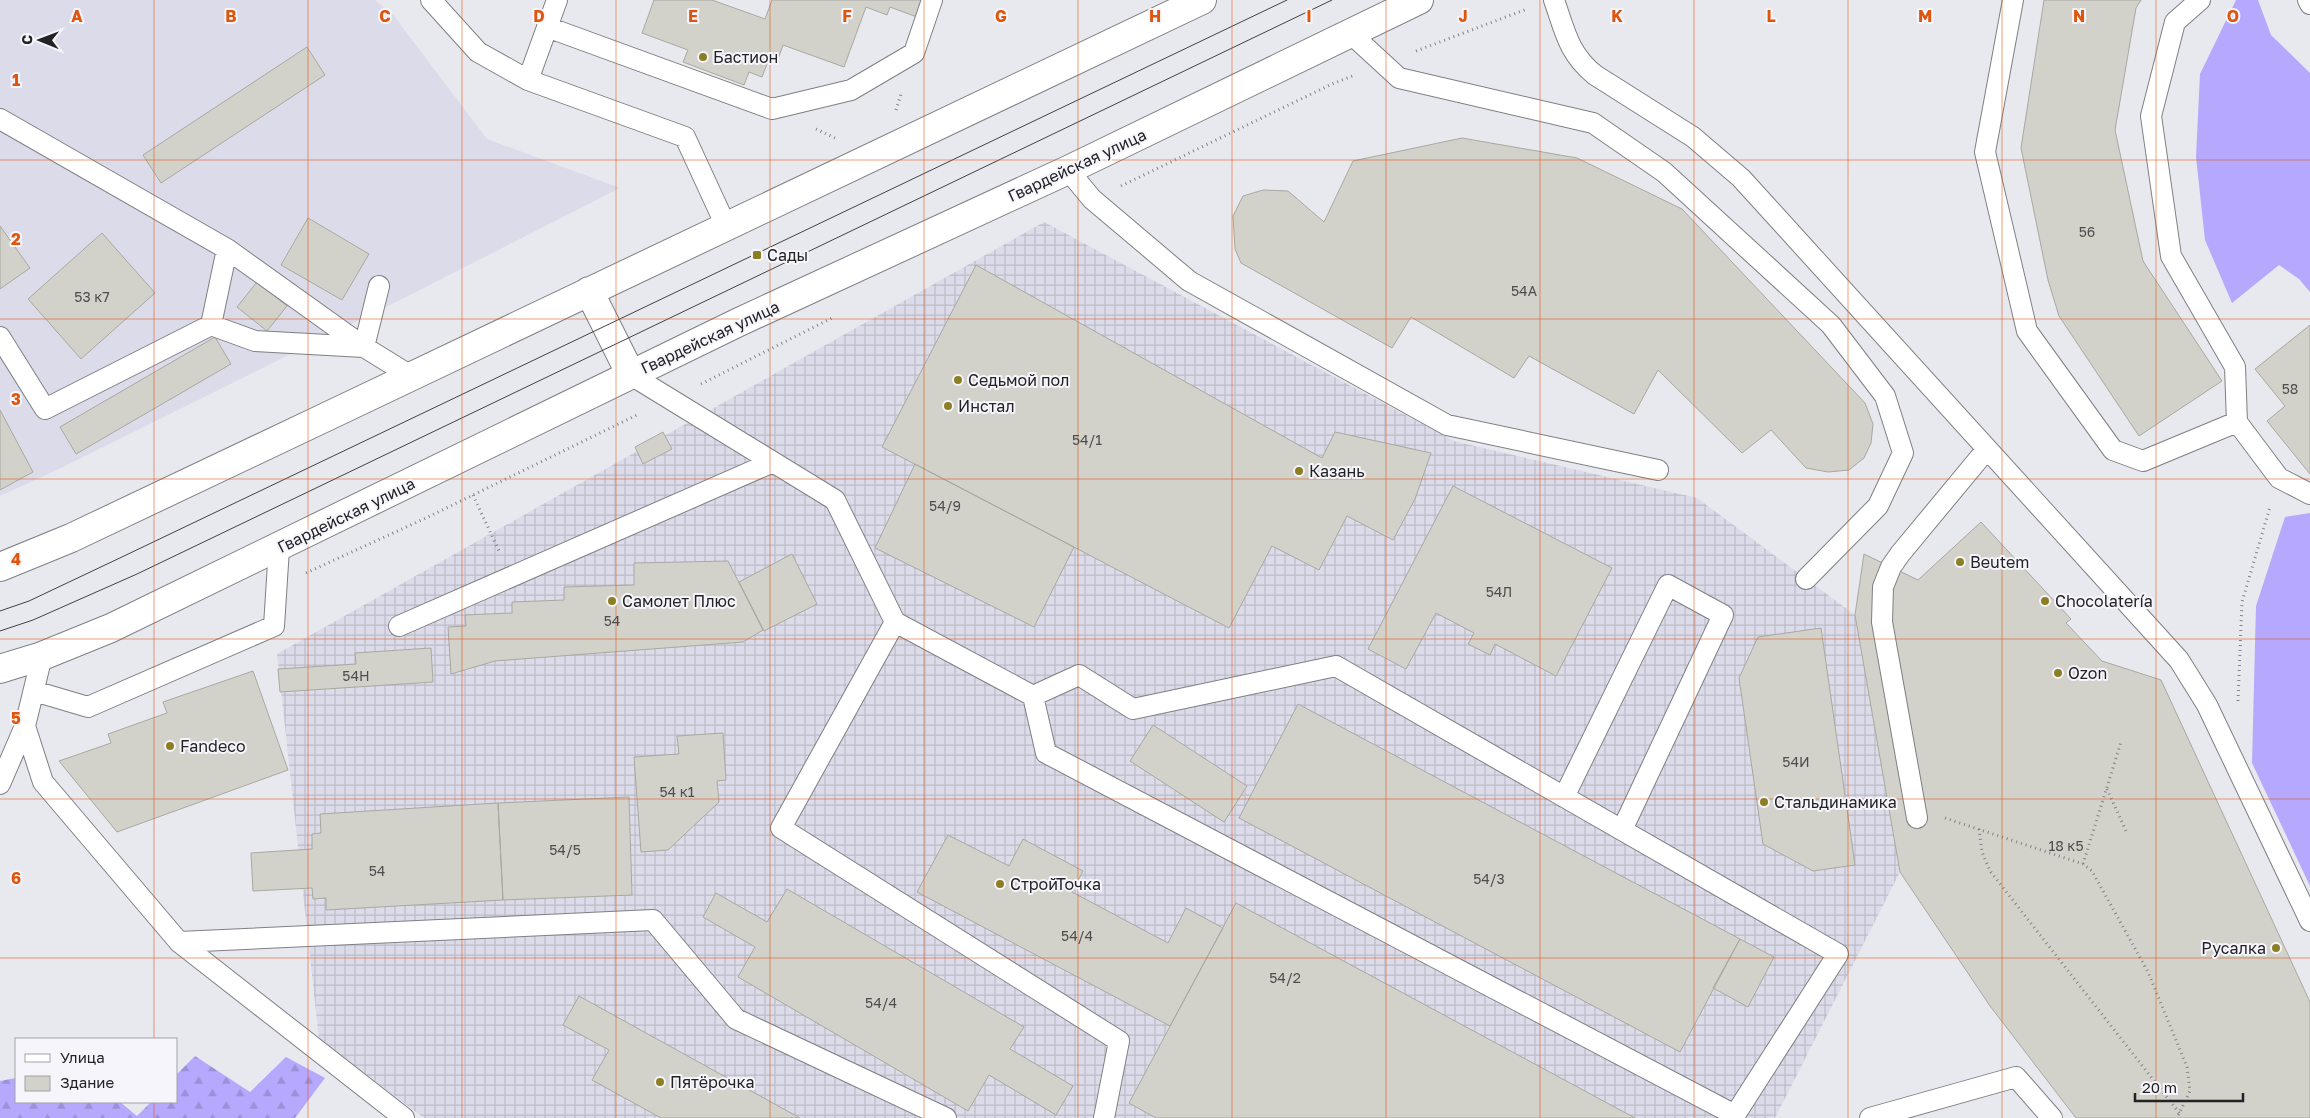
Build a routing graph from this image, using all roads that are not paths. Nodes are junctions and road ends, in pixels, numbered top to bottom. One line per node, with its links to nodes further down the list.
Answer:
1 (431, 0): 13 (lane)
2 (556, 0): 11 (lane)
3 (932, 0): 11 (lane)
4 (1202, 0): 16 (main road)
5 (1419, 0): 12 (main road, Гвардейская улица)
6 (1554, 0): 26 (lane)
7 (2013, 0): 25 (lane)
8 (2200, 0): 25 (lane)
9 (2308, 0): 10 (lane)
10 (2310, 4)
11 (546, 27): 13 (lane)
12 (1350, 33): 15 (main road, Гвардейская улица); 32 (lane)
13 (528, 80): 16 (lane)
14 (0, 119): 17 (lane)
15 (1068, 170): 23 (main road, Гвардейская улица); 28 (lane)
16 (726, 226): 19 (main road)
17 (227, 249): 20 (lane); 22 (lane)
18 (379, 286): 22 (lane)
19 (589, 291): 23 (main road); 24 (main road)
20 (211, 325): 21 (lane); 22 (lane)
21 (0, 337)
22 (364, 347): 24 (lane)
23 (630, 374): 27 (lane); 30 (main road, Гвардейская улица)
24 (411, 376): 31 (main road)
25 (2238, 422): 29 (lane)
26 (1987, 449): 42 (lane); 44 (lane)
27 (773, 462): 33 (lane); 34 (lane)
28 (1658, 470)
29 (2310, 494)
30 (279, 548): 35 (main road, Гвардейская улица); 37 (lane)
31 (0, 567)
32 (1806, 580)
33 (895, 622): 38 (lane); 48 (lane)
34 (399, 626)
35 (42, 656): 36 (main road, Гвардейская улица); 37 (lane)
36 (0, 669)
37 (34, 691): 39 (lane)
38 (1033, 696): 41 (lane); 43 (lane)
39 (25, 726): 40 (lane); 45 (lane)
40 (0, 784)
41 (1564, 797): 43 (lane); 43 (lane)
42 (1916, 813)
43 (1622, 830)
44 (2310, 921)
45 (179, 942): 46 (lane); 47 (lane)
46 (404, 1118)
47 (946, 1118)
48 (1104, 1118)
49 (1870, 1118): 50 (lane)
50 (2052, 1118)

